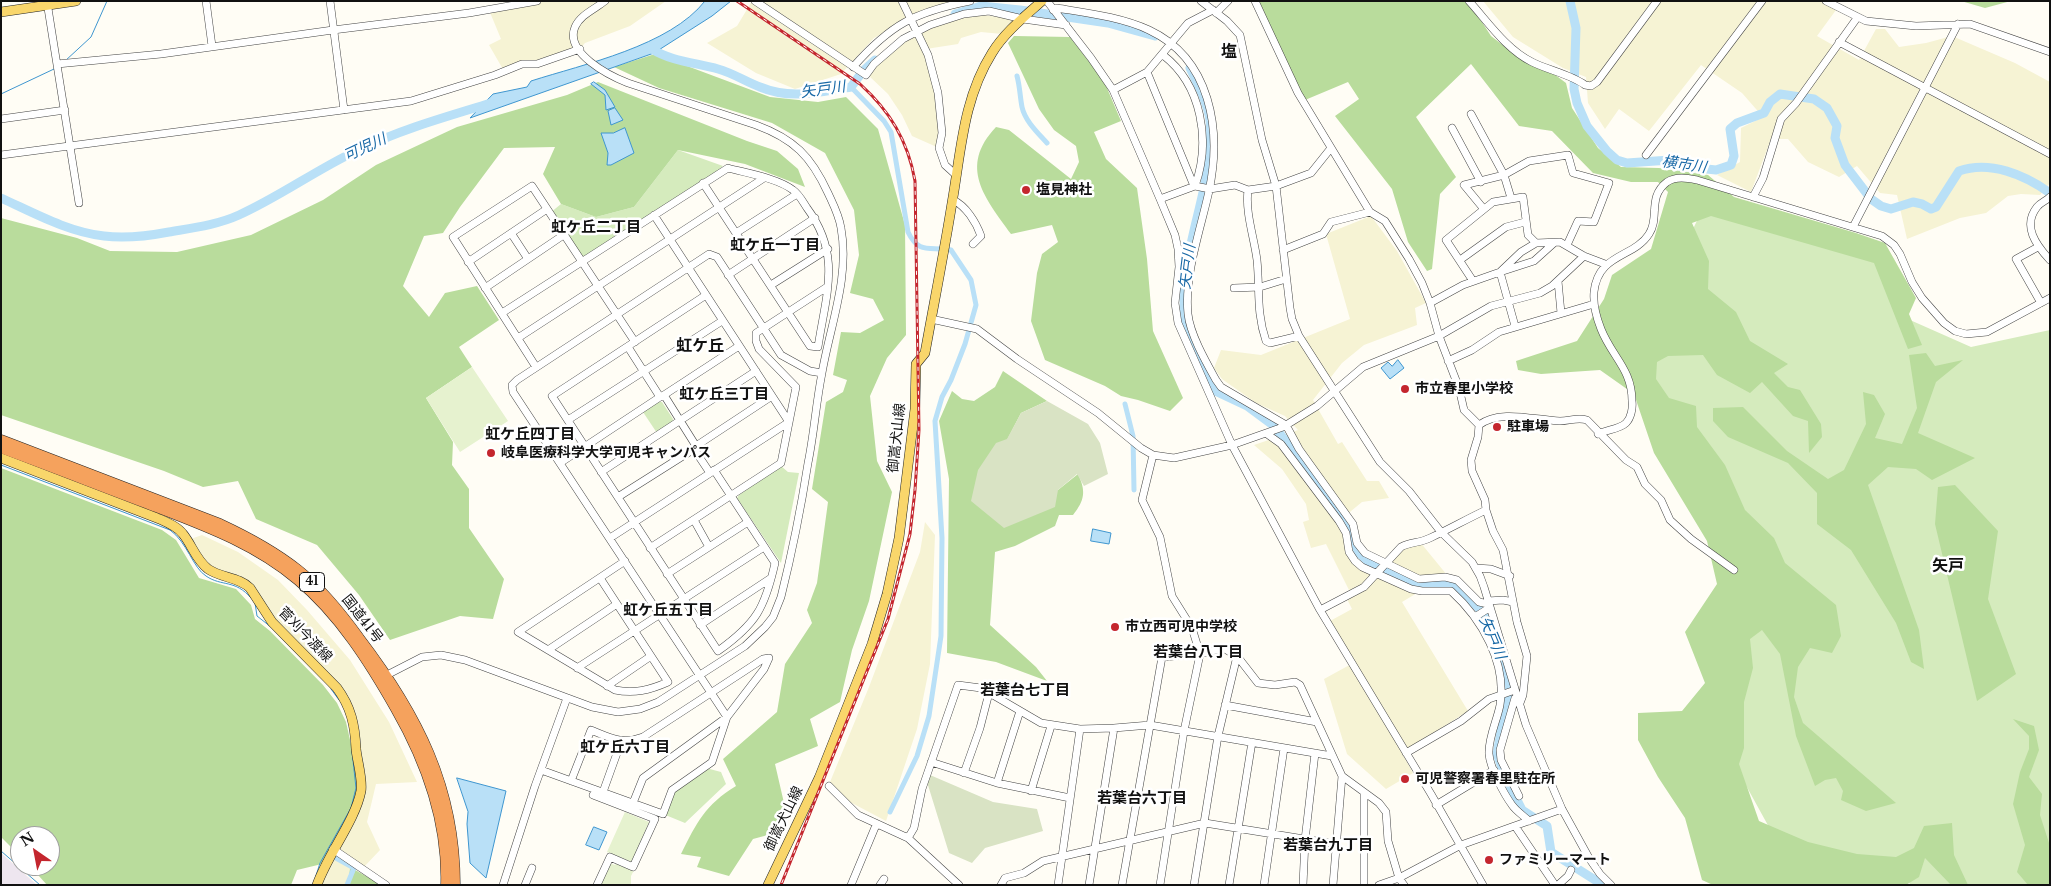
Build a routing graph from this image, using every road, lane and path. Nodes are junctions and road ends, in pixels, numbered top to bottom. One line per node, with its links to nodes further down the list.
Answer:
1 (76, 1): 17 (main road)
2 (206, 1): 31 (street)
3 (330, 1): 27 (street)
4 (537, 1): 27 (street)
5 (605, 1): 32 (street)
6 (755, 1): 36 (street)
7 (902, 1): 23 (street)
8 (970, 1): 23 (street)
9 (1047, 1): 19 (street)
10 (1201, 1): 21 (street)
11 (1228, 1): 21 (street)
12 (1255, 1): 46 (street)
13 (1469, 1): 14 (street)
14 (1657, 1)
15 (1762, 1): 49 (street)
16 (1826, 1): 22 (street)
17 (47, 3): 20 (main road); 35 (street)
18 (1039, 4): 24 (main road, 御嵩犬山線)
19 (1053, 10): 26 (street); 30 (street)
20 (1, 12)
21 (1215, 12): 30 (street); 56 (street)
22 (1857, 18): 25 (street); 29 (street)
23 (911, 19): 28 (street); 36 (street)
24 (1023, 19): 26 (street); 28 (street); 51 (main road, 御嵩犬山線)
25 (1958, 24): 33 (street); 38 (street)
26 (1066, 25): 39 (street)
27 (333, 30): 31 (street); 41 (street)
28 (917, 31): 36 (street); 51 (street)
29 (1839, 42): 38 (street); 60 (street)
30 (1172, 43): 34 (street); 57 (street)
31 (212, 46): 35 (street)
32 (580, 49): 41 (street); 129 (street)
33 (2050, 52)
34 (1163, 55): 37 (street); 55 (street)
35 (57, 64): 40 (street)
36 (853, 67)
37 (1147, 72): 39 (street); 55 (street)
38 (1925, 88): 47 (street); 73 (street)
39 (1113, 90): 61 (street)
40 (65, 110): 43 (street); 45 (street)
41 (344, 110): 45 (street)
42 (1471, 114): 50 (street)
43 (1, 119)
44 (1452, 128): 53 (street)
45 (70, 146): 48 (street); 65 (street)
46 (1331, 148): 56 (street); 69 (street)
47 (2050, 154)
48 (1, 155)
49 (1646, 155)
50 (1504, 175): 53 (street); 62 (street); 81 (street)
51 (956, 176): 64 (main road, 御嵩犬山線)
52 (764, 178): 54 (street); 59 (street); 66 (street)
53 (1481, 182): 67 (street)
54 (703, 183): 66 (street); 70 (street)
55 (1194, 186): 57 (street); 61 (street)
56 (1276, 186): 58 (street); 84 (street)
57 (1210, 189): 58 (street); 137 (street)
58 (1248, 190): 101 (street)
59 (797, 194): 71 (street); 75 (street)
60 (1753, 197): 73 (street); 92 (street)
61 (1160, 198): 141 (street)
62 (1512, 198): 67 (street); 72 (street)
63 (2048, 199): 82 (street)
64 (953, 200): 80 (street); 115 (main road, 御嵩犬山線)
65 (79, 202)
66 (720, 208): 75 (street); 77 (street)
67 (1484, 208): 88 (street)
68 (547, 209): 74 (street); 76 (street); 90 (street)
69 (1370, 212): 84 (street); 108 (street)
70 (654, 215): 77 (street); 91 (street)
71 (815, 218): 83 (street); 87 (street)
72 (1525, 222): 78 (street); 88 (street)
73 (1853, 227): 109 (street)
74 (511, 233): 86 (street); 90 (street)
75 (736, 233): 87 (street)
76 (565, 234): 86 (street); 91 (street)
77 (670, 241): 93 (street); 100 (street)
78 (1536, 243): 79 (street); 94 (street)
79 (1554, 243): 81 (street); 94 (street)
80 (974, 244)
81 (1567, 245): 85 (street)
82 (2038, 247): 89 (street); 109 (street)
83 (828, 249): 99 (street); 103 (street)
84 (1283, 250): 96 (street)
85 (1584, 256): 92 (street); 98 (street)
86 (528, 258): 102 (street)
87 (753, 259): 95 (street); 99 (street)
88 (1460, 260): 97 (street)
89 (2050, 260)
90 (468, 262): 102 (street)
91 (583, 262): 100 (street); 113 (street)
92 (1605, 264): 110 (street)
93 (688, 268): 95 (street); 105 (street); 114 (street)
94 (1500, 272): 97 (street); 107 (street)
95 (728, 275): 118 (street)
96 (1286, 279): 101 (street); 119 (street)
97 (1473, 281): 108 (street)
98 (1558, 281): 107 (street); 112 (street)
99 (770, 286): 111 (street)
100 (599, 287): 114 (street); 121 (street)
101 (1260, 287): 104 (street); 119 (street)
102 (485, 288): 113 (street)
103 (827, 288): 111 (street); 111 (street)
104 (1234, 288)
105 (706, 295): 116 (street); 122 (street)
106 (2050, 298): 109 (street)
107 (1508, 300): 117 (street); 120 (street)
108 (1430, 303): 120 (street)
109 (2041, 303)
110 (1594, 304): 112 (street); 139 (street)
111 (788, 312): 118 (street)
112 (1561, 313): 117 (street)
113 (502, 314): 121 (street)
114 (617, 314): 122 (street); 126 (street)
115 (931, 319): 145 (street); 250 (main road, 御嵩犬山線)
116 (722, 320): 123 (street); 128 (street)
117 (1515, 326): 125 (street)
118 (763, 328): 129 (street); 135 (street)
119 (1299, 336): 130 (street)
120 (1439, 336): 125 (street); 130 (street)
121 (518, 338): 126 (street)
122 (635, 342): 124 (street)
123 (739, 346): 127 (street); 131 (street)
124 (628, 347): 128 (street); 133 (street)
125 (1448, 360): 136 (street)
126 (536, 367): 147 (street)
127 (756, 371): 132 (street); 134 (street)
128 (644, 372): 131 (street); 133 (street)
129 (822, 373): 184 (street)
130 (1333, 392): 137 (street); 156 (street)
131 (662, 396): 134 (street); 142 (street)
132 (772, 396): 135 (street); 143 (street)
133 (568, 420): 142 (street)
134 (680, 421): 143 (street); 148 (street)
135 (789, 422): 149 (street); 150 (street)
136 (1478, 425): 139 (street); 152 (street)
137 (1285, 426): 138 (street); 162 (street)
138 (1267, 434): 141 (street); 166 (street)
139 (1598, 434): 164 (street)
140 (1, 440): 185 (highway, 国道41号 / 41)
141 (1232, 446): 145 (street); 174 (street)
142 (585, 447): 147 (street); 148 (street)
143 (695, 447): 149 (street); 151 (street)
144 (1, 448): 185 (highway, 国道41号 / 41)
145 (1153, 455): 180 (street)
146 (1, 458): 237 (main road, 菅刈今渡線)
147 (560, 463): 157 (street)
148 (601, 472): 151 (street)
149 (712, 472): 150 (street); 154 (street)
150 (731, 496): 153 (street); 155 (street)
151 (618, 498): 154 (street)
152 (1486, 510): 156 (street); 167 (street)
153 (694, 520): 158 (street); 160 (street)
154 (634, 522): 157 (street); 160 (street)
155 (748, 522): 158 (street); 159 (street)
156 (1441, 532): 162 (street); 163 (street)
157 (610, 538): 161 (street)
158 (709, 547): 165 (street)
159 (764, 547): 169 (street); 170 (street)
160 (650, 548): 165 (street)
161 (625, 561): 168 (street); 175 (street)
162 (1386, 564): 166 (street); 173 (street)
163 (1476, 568): 167 (street); 173 (street)
164 (1734, 570)
165 (667, 574): 170 (street)
166 (1376, 574): 174 (street); 176 (street)
167 (1510, 576): 171 (street)
168 (600, 578): 172 (street); 179 (street)
169 (771, 578): 177 (street); 177 (street)
170 (684, 599): 175 (street); 177 (street)
171 (1513, 602): 173 (street); 190 (street)
172 (618, 604): 178 (street); 179 (street)
173 (1488, 604): 176 (street); 190 (street)
174 (1320, 610): 206 (street)
175 (660, 615): 178 (street); 184 (street)
176 (1476, 617): 189 (street)
177 (700, 625)
178 (634, 631): 181 (street); 183 (street)
179 (548, 650): 183 (street)
180 (1200, 654): 182 (street); 196 (street); 200 (street)
181 (651, 656): 186 (street); 186 (street)
182 (1237, 656): 192 (street); 195 (street)
183 (577, 668): 186 (street)
184 (699, 676): 188 (street); 191 (street)
185 (383, 678): 191 (street); 245 (highway, 国道41号 / 41); 246 (highway, 国道41号 / 41)
186 (606, 686)
187 (989, 693): 193 (street); 208 (street); 211 (street)
188 (711, 694): 194 (street); 194 (street); 202 (street)
189 (1500, 695): 190 (street); 206 (street); 210 (street)
190 (1518, 697): 220 (street); 224 (street)
191 (567, 698): 209 (street)
192 (1225, 705): 195 (street); 201 (street)
193 (1020, 711): 197 (street); 214 (street)
194 (727, 717): 222 (street); 222 (street)
195 (1317, 722): 207 (street)
196 (1150, 725): 198 (street); 200 (street); 233 (street)
197 (1051, 726): 199 (street); 216 (street)
198 (1114, 728): 199 (street); 238 (street)
199 (1080, 729): 221 (street)
200 (1184, 731): 201 (street); 230 (street)
201 (1218, 736): 203 (street); 226 (street)
202 (621, 742): 213 (street); 217 (street)
203 (1252, 742): 204 (street); 229 (street)
204 (1284, 748): 205 (street); 231 (street)
205 (1315, 753): 207 (street); 234 (street)
206 (1406, 753): 223 (street)
207 (1332, 756): 212 (street)
208 (931, 762): 211 (street); 232 (street)
209 (541, 770): 213 (street); 247 (street)
210 (1494, 770): 223 (street); 225 (street)
211 (964, 773): 214 (street)
212 (1342, 776): 218 (street); 235 (street)
213 (571, 781): 217 (street)
214 (997, 783): 216 (street)
215 (830, 786): 227 (street)
216 (1031, 791): 221 (street)
217 (603, 792): 222 (street)
218 (1364, 793): 242 (street); 263 (street)
219 (593, 795): 249 (street)
220 (1519, 796)
221 (1070, 798): 239 (street)
222 (633, 803)
223 (1436, 805): 236 (street)
224 (1562, 809): 225 (street); 268 (street)
225 (1529, 821): 228 (street)
226 (1205, 823): 229 (street); 230 (street); 258 (street)
227 (876, 825): 232 (street); 251 (street)
228 (1515, 826): 236 (street); 267 (street)
229 (1238, 828): 231 (street); 259 (street)
230 (1168, 831): 233 (street); 257 (street)
231 (1271, 834): 234 (street); 260 (street)
232 (908, 838): 252 (street)
233 (1128, 840): 238 (street); 256 (street)
234 (1305, 840): 235 (street); 261 (street)
235 (1335, 844): 262 (street)
236 (1461, 845): 242 (street); 266 (street)
237 (333, 849): 243 (main road, 菅刈今渡線); 244 (street)
238 (1094, 850): 239 (street); 255 (street)
239 (1063, 857): 253 (street); 254 (street)
240 (532, 868): 248 (street)
241 (1571, 870): 267 (street)
242 (1399, 878): 264 (street); 265 (street)
243 (317, 885)
244 (386, 885)
245 (446, 885)
246 (455, 885)
247 (503, 885)
248 (525, 885)
249 (597, 885)
250 (768, 885)
251 (851, 885)
252 (959, 885)
253 (1001, 885)
254 (1058, 885)
255 (1088, 885)
256 (1122, 885)
257 (1160, 885)
258 (1194, 885)
259 (1229, 885)
260 (1264, 885)
261 (1303, 885)
262 (1333, 885)
263 (1364, 885)
264 (1379, 885)
265 (1404, 885)
266 (1483, 885)
267 (1556, 885)
268 (1611, 885)

